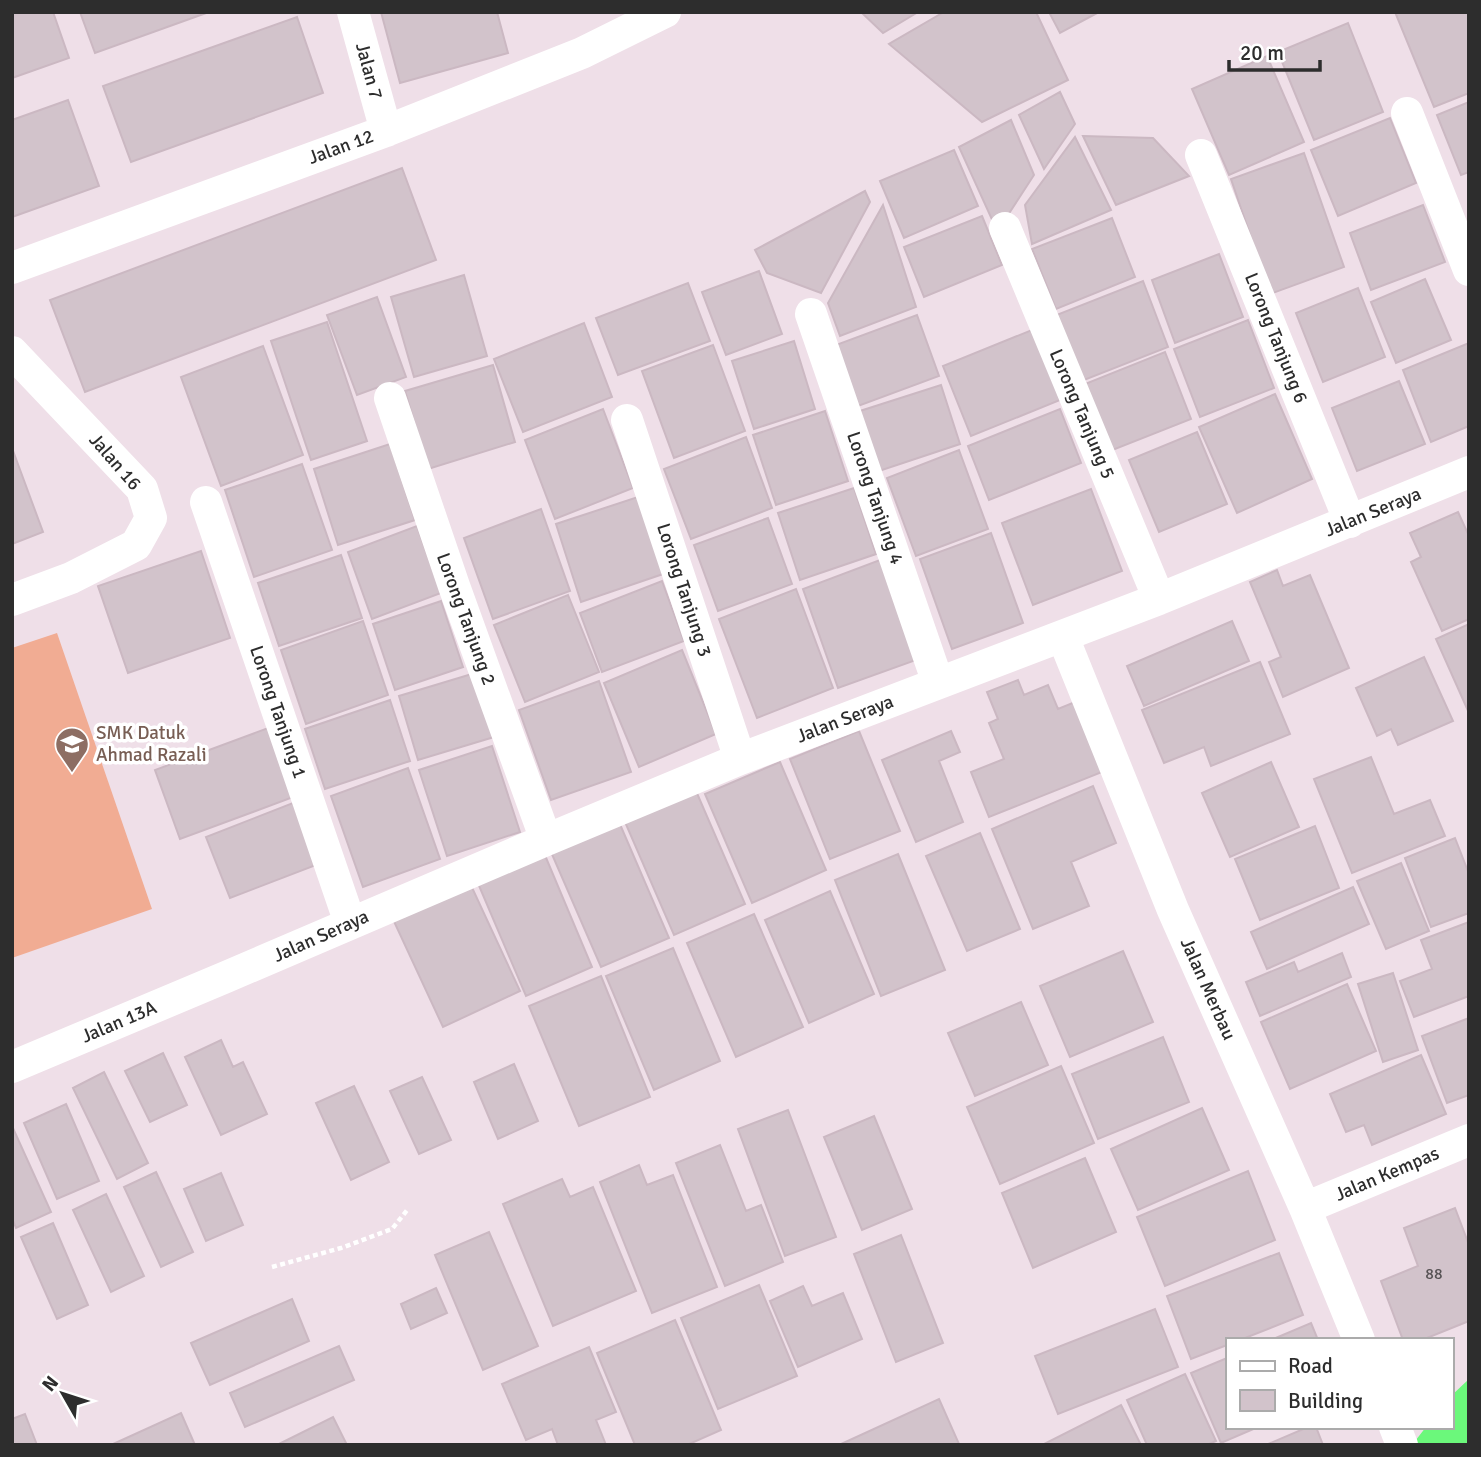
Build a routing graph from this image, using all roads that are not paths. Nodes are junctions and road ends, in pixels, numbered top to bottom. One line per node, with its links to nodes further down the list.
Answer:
1 (353, 12): 4 (street, Jalan 7)
2 (665, 12): 4 (street, Jalan 12)
3 (1407, 113): 8 (street)
4 (386, 131): 7 (street, Jalan 12)
5 (1201, 155): 15 (street, Lorong Tanjung 6)
6 (1005, 228): 16 (street, Lorong Tanjung 5)
7 (12, 268)
8 (1469, 270)
9 (811, 314): 19 (street, Lorong Tanjung 4)
10 (12, 352): 17 (street, Jalan 16)
11 (390, 397): 21 (street, Lorong Tanjung 2)
12 (627, 420): 20 (street, Lorong Tanjung 3)
13 (1469, 472): 15 (street, Jalan Seraya)
14 (206, 502): 22 (street, Lorong Tanjung 1)
15 (1350, 522): 16 (street, Jalan Seraya)
16 (1159, 599): 18 (street, Jalan Seraya)
17 (12, 600)
18 (1063, 637): 19 (street, Jalan Seraya); 26 (street, Jalan Merbau)
19 (938, 683): 20 (street, Jalan Seraya)
20 (740, 759): 21 (street, Jalan Seraya)
21 (546, 839): 22 (street, Jalan Seraya)
22 (350, 923): 23 (street, Jalan Seraya)
23 (226, 977): 24 (street, Jalan 13A)
24 (12, 1067)
25 (1469, 1140): 26 (street, Jalan Kempas)
26 (1305, 1208): 27 (street, Jalan Merbau)
27 (1358, 1338)

